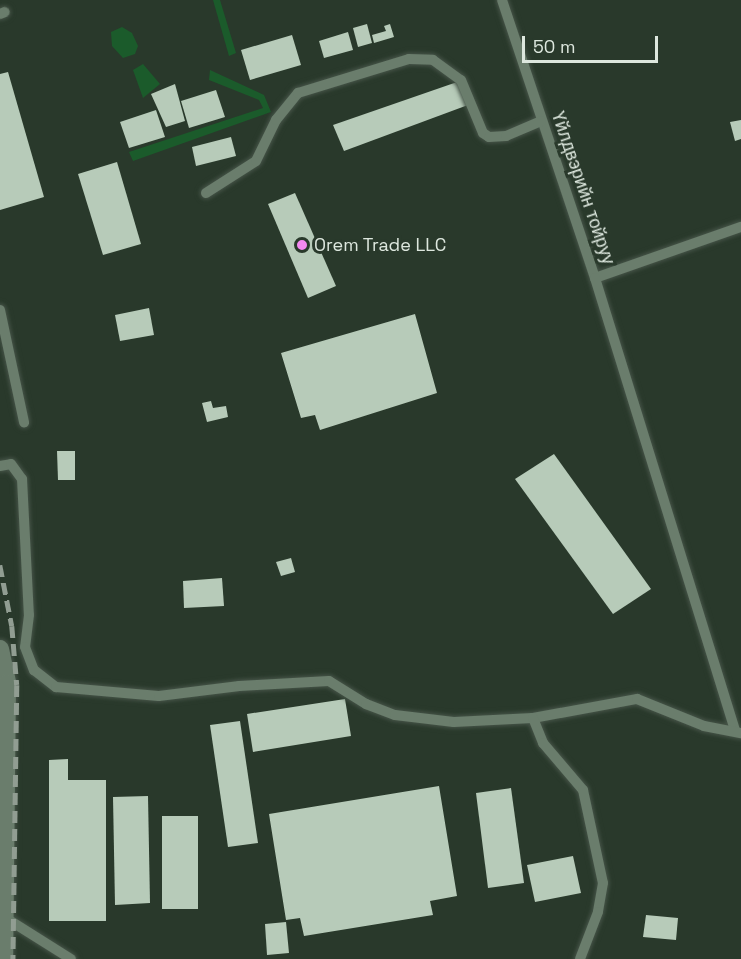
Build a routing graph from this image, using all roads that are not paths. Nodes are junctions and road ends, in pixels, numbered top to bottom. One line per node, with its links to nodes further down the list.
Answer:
1 (501, 0): 2 (lane, Үйлдвэрийн тойруу)
2 (542, 121): 3 (lane); 5 (lane, Үйлдвэрийн тойруу)
3 (206, 193)
4 (741, 227): 5 (lane, Үйлдвэрийн тойруу)
5 (595, 278): 11 (lane)
6 (0, 310): 7 (lane)
7 (24, 422)
8 (0, 466): 10 (lane)
9 (0, 649): 12 (street)
10 (533, 718): 11 (lane); 15 (lane)
11 (738, 731)
12 (4, 917): 13 (street); 14 (lane)
13 (4, 959)
14 (71, 959)
15 (580, 959)

